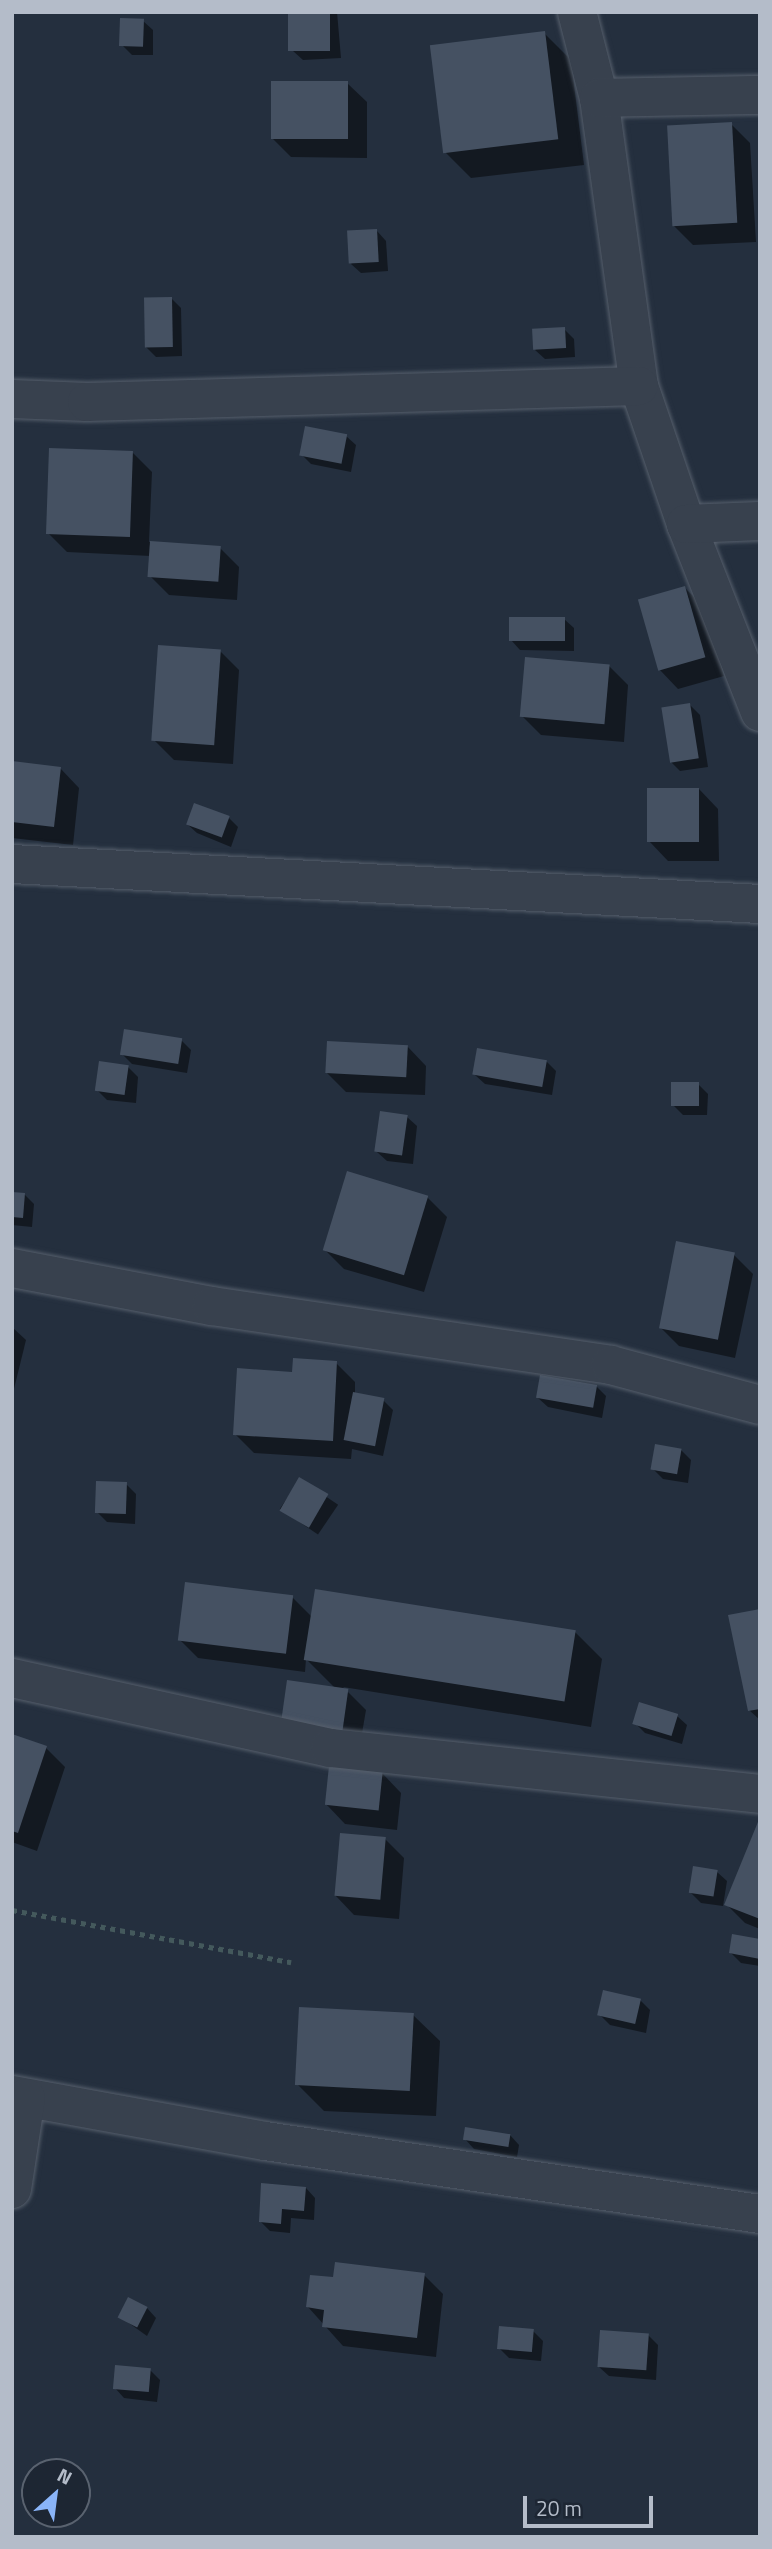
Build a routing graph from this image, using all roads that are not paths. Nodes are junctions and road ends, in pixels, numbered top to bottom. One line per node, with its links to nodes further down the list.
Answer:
1 (577, 12): 3 (street)
2 (760, 95): 3 (street)
3 (600, 98): 4 (street)
4 (639, 386): 5 (street); 7 (street)
5 (12, 399)
6 (760, 521): 7 (street)
7 (685, 524): 8 (street)
8 (760, 712)
9 (12, 864): 10 (street)
10 (760, 904)
11 (12, 1268): 12 (street)
12 (760, 1405)
13 (12, 1678): 14 (street)
14 (760, 1794)
15 (19, 2096): 16 (street); 17 (street)
16 (12, 2189)
17 (760, 2214)

